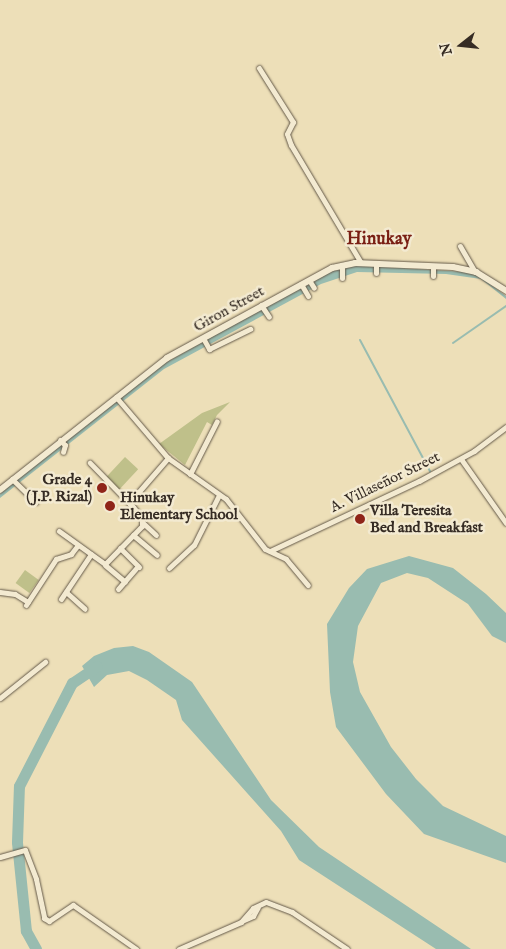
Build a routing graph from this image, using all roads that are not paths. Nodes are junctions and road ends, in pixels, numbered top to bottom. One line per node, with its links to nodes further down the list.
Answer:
1 (259, 68): 3 (street)
2 (460, 246): 7 (street)
3 (361, 263): 4 (street, Giron Street); 5 (street, Giron Street)
4 (342, 266): 10 (street); 11 (street, Giron Street)
5 (376, 266): 6 (street, Giron Street); 8 (street)
6 (433, 267): 7 (street, Giron Street); 9 (street)
7 (475, 272): 14 (street, Giron Street)
8 (376, 273)
9 (433, 276)
10 (342, 278)
11 (310, 281): 12 (street, Giron Street); 13 (street)
12 (302, 285): 15 (street); 16 (street, Giron Street)
13 (314, 288)
14 (506, 291)
15 (307, 294)
16 (262, 307): 17 (street); 19 (street, Giron Street)
17 (268, 315)
18 (250, 329): 19 (street)
19 (204, 341): 20 (street, Giron Street)
20 (118, 399): 23 (street, Giron Street); 25 (street)
21 (217, 421): 28 (street)
22 (506, 427): 26 (street, A. Villaseñor Street)
23 (63, 443): 24 (street); 29 (street, Giron Street)
24 (63, 452)
25 (168, 458): 28 (street); 33 (street)
26 (461, 459): 35 (street); 41 (street, A. Villaseñor Street)
27 (90, 462): 33 (street)
28 (190, 474): 31 (street)
29 (14, 482): 30 (street, Giron Street); 32 (street)
30 (0, 490)
31 (219, 495): 41 (street); 45 (street)
32 (36, 502)
33 (129, 503): 34 (street)
34 (142, 522): 37 (street); 38 (street)
35 (506, 523)
36 (59, 531): 39 (street)
37 (134, 535): 40 (street); 43 (street)
38 (156, 535)
39 (78, 545): 42 (street); 49 (street)
40 (120, 548): 42 (street); 46 (street)
41 (269, 551): 47 (street)
42 (91, 554): 50 (street)
43 (157, 555)
44 (104, 565): 46 (street)
45 (169, 568)
46 (124, 582): 48 (street)
47 (308, 585)
48 (118, 589)
49 (0, 592)
50 (66, 592): 51 (street); 52 (street)
51 (61, 598)
52 (85, 609)
53 (45, 662): 54 (street)
54 (0, 698)
55 (2, 856): 56 (street)
56 (136, 949)
57 (179, 949): 58 (street)
58 (347, 949)

